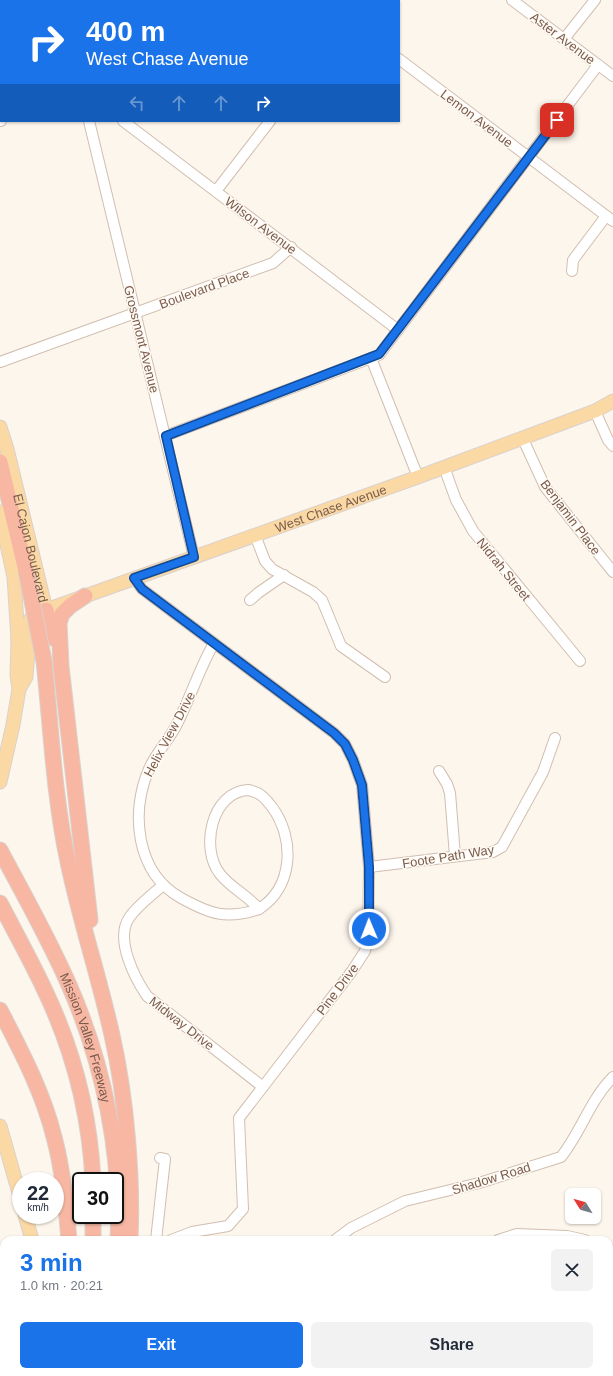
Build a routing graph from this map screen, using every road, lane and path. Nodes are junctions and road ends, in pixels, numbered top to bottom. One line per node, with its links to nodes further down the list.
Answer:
1 (512, 0): 3 (street, Aster Avenue)
2 (595, 0): 3 (street)
3 (564, 39): 5 (street, Aster Avenue)
4 (400, 60): 10 (street, Lemon Avenue)
5 (598, 65): 6 (street, Aster Avenue); 10 (street)
6 (613, 76)
7 (89, 122): 15 (street, Grossmont Avenue)
8 (124, 122): 11 (street, Wilson Avenue)
9 (269, 122): 11 (street)
10 (529, 158): 12 (street, Lemon Avenue); 16 (street)
11 (216, 191): 13 (street, Wilson Avenue)
12 (609, 219): 14 (street)
13 (290, 247): 15 (street, Boulevard Place); 16 (street, Wilson Avenue)
14 (572, 271)
15 (136, 313): 18 (street, Boulevard Place); 22 (street, Grossmont Avenue)
16 (398, 330): 17 (street)
17 (371, 358): 22 (street); 27 (street)
18 (0, 362)
19 (613, 401): 20 (main road, West Chase Avenue)
20 (595, 411): 23 (main road, West Chase Avenue); 24 (street)
21 (0, 427): 37 (main road, El Cajon Boulevard)
22 (166, 436): 30 (street, Grossmont Avenue)
23 (522, 438): 26 (main road, West Chase Avenue); 31 (street, Benjamin Place)
24 (613, 446)
25 (0, 462): 32 (highway)
26 (444, 467): 27 (main road, West Chase Avenue); 40 (street, Nidrah Street)
27 (418, 478): 29 (main road, West Chase Avenue)
28 (0, 512): 32 (main road, El Cajon Boulevard)
29 (255, 535): 30 (main road, West Chase Avenue); 33 (street)
30 (194, 557): 34 (main road, West Chase Avenue)
31 (613, 572)
32 (20, 574): 37 (main road); 38 (main road, El Cajon Boulevard); 53 (highway, bridge)
33 (284, 575): 36 (street); 42 (street)
34 (134, 578): 35 (main road, West Chase Avenue); 39 (street, Pine Drive)
35 (85, 596): 37 (main road, West Chase Avenue); 41 (highway)
36 (250, 600)
37 (46, 610): 38 (main road, West Chase Avenue); 41 (highway); 43 (main road, El Cajon Boulevard)
38 (18, 639): 43 (main road, El Cajon Boulevard)
39 (214, 643): 49 (street, Pine Drive); 50 (street, Helix View Drive)
40 (580, 661)
41 (61, 666): 53 (highway)
42 (385, 677)
43 (19, 689): 46 (main road, El Cajon Boulevard)
44 (555, 738): 48 (street, Foote Path Way)
45 (439, 771): 48 (street)
46 (0, 782)
47 (0, 850): 66 (highway, Mission Valley Freeway)
48 (455, 856): 49 (street, Foote Path Way)
49 (369, 867): 56 (street, Pine Drive)
50 (163, 885): 52 (street, Helix View Drive); 56 (street, Midway Drive)
51 (0, 904): 60 (highway, Mission Valley Freeway)
52 (259, 909): 52 (street, Helix View Drive)
53 (93, 958): 67 (highway)
54 (0, 1010): 64 (highway)
55 (613, 1077): 70 (street, Shadow Road)
56 (263, 1087): 69 (street, Pine Drive)
57 (0, 1126): 59 (main road)
58 (160, 1158): 68 (street)
59 (13, 1172)
60 (93, 1172)
61 (28, 1224): 63 (main road)
62 (93, 1224): 65 (highway)
63 (31, 1236)
64 (69, 1236)
65 (93, 1236)
66 (118, 1236)
67 (130, 1236)
68 (156, 1236)
69 (182, 1236)
70 (341, 1236)
71 (511, 1236): 72 (street)
72 (567, 1236)

